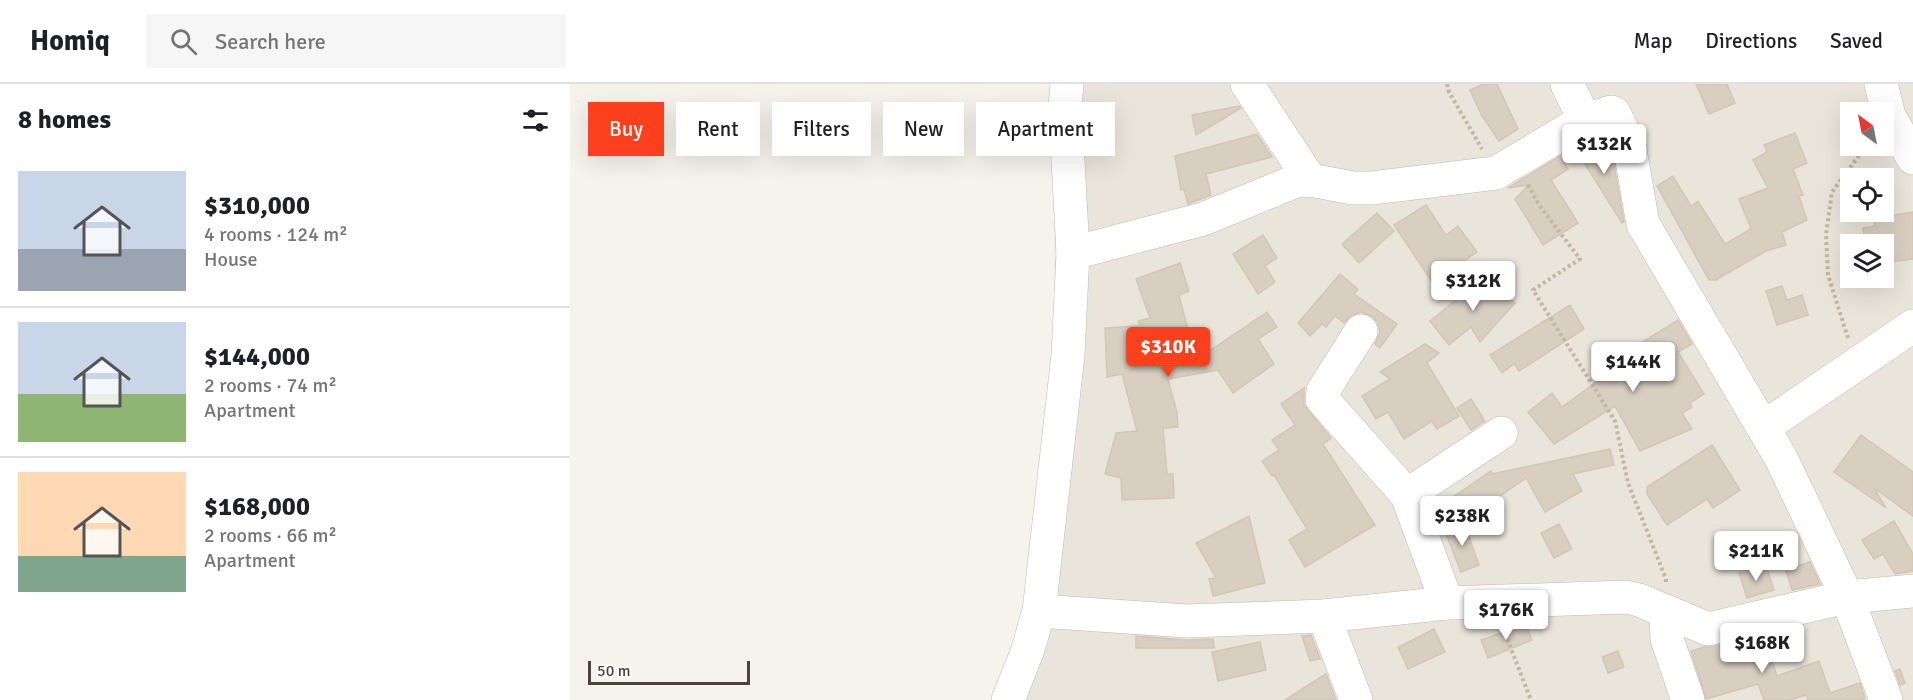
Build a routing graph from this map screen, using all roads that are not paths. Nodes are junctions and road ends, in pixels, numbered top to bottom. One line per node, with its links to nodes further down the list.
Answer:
1 (1067, 84): 8 (street)
2 (1247, 84): 7 (street)
3 (1567, 84): 5 (street)
4 (1881, 84): 6 (street)
5 (1585, 120): 7 (street); 11 (street)
6 (1913, 158)
7 (1310, 180): 8 (street)
8 (1073, 253): 17 (street)
9 (1360, 331): 13 (street)
10 (1907, 341): 11 (street)
11 (1764, 427): 15 (street)
12 (1500, 433): 13 (street)
13 (1407, 495): 16 (street)
14 (1913, 591): 15 (street)
15 (1847, 597): 18 (street); 23 (street)
16 (1447, 603): 18 (street); 19 (street)
17 (1039, 611): 19 (street); 20 (street)
18 (1666, 612): 22 (street)
19 (1324, 616): 21 (street)
20 (1008, 700)
21 (1356, 700)
22 (1688, 700)
23 (1886, 700)

